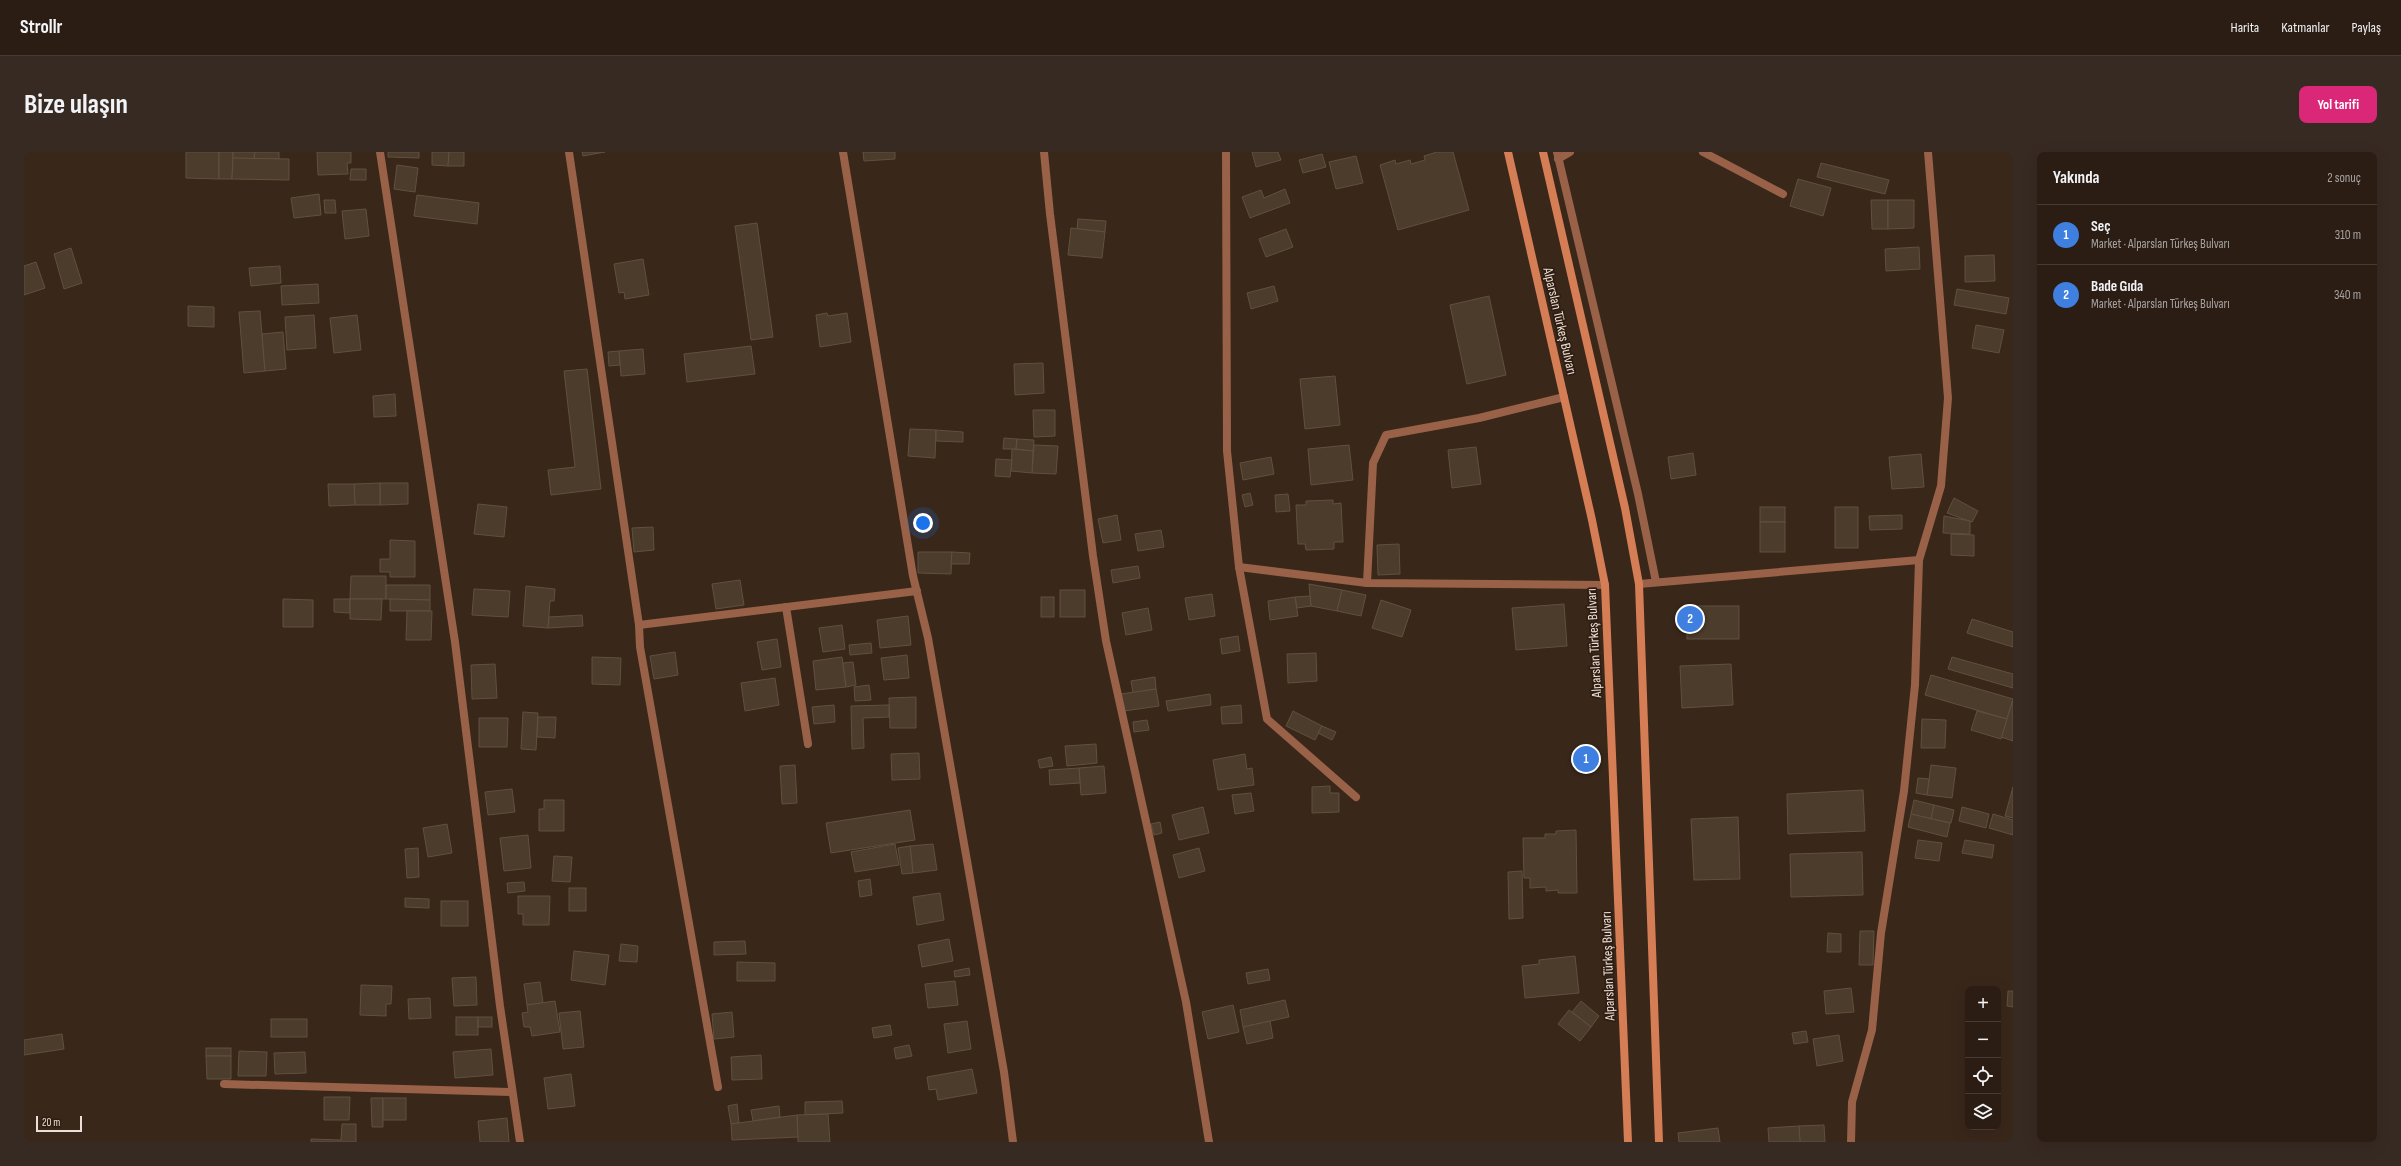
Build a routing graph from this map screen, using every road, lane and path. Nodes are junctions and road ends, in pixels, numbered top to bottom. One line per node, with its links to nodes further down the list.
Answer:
1 (380, 152): 27 (street)
2 (569, 152): 22 (street)
3 (843, 152): 20 (street)
4 (1044, 152): 30 (street)
5 (1226, 152): 15 (street)
6 (1508, 152): 13 (main road, Alparslan Türkeş Bulvarı)
7 (1543, 152): 18 (main road)
8 (1570, 152): 11 (street)
9 (1703, 152): 12 (street)
10 (1928, 152): 14 (street)
11 (1558, 156): 16 (street)
12 (1783, 194)
13 (1564, 397): 17 (street); 19 (main road, Alparslan Türkeş Bulvarı)
14 (1919, 560): 16 (street); 33 (street)
15 (1239, 567): 17 (street); 24 (street)
16 (1656, 582): 18 (street)
17 (1367, 583): 19 (street)
18 (1639, 584): 32 (main road)
19 (1605, 585): 31 (main road, Alparslan Türkeş Bulvarı)
20 (917, 591): 21 (street); 29 (street)
21 (786, 607): 22 (street); 23 (street)
22 (639, 625): 26 (street)
23 (808, 744)
24 (1356, 797)
25 (224, 1084): 27 (street)
26 (718, 1087)
27 (512, 1092): 28 (street)
28 (520, 1142)
29 (1013, 1142)
30 (1209, 1142)
31 (1628, 1142)
32 (1659, 1142)
33 (1851, 1142)

